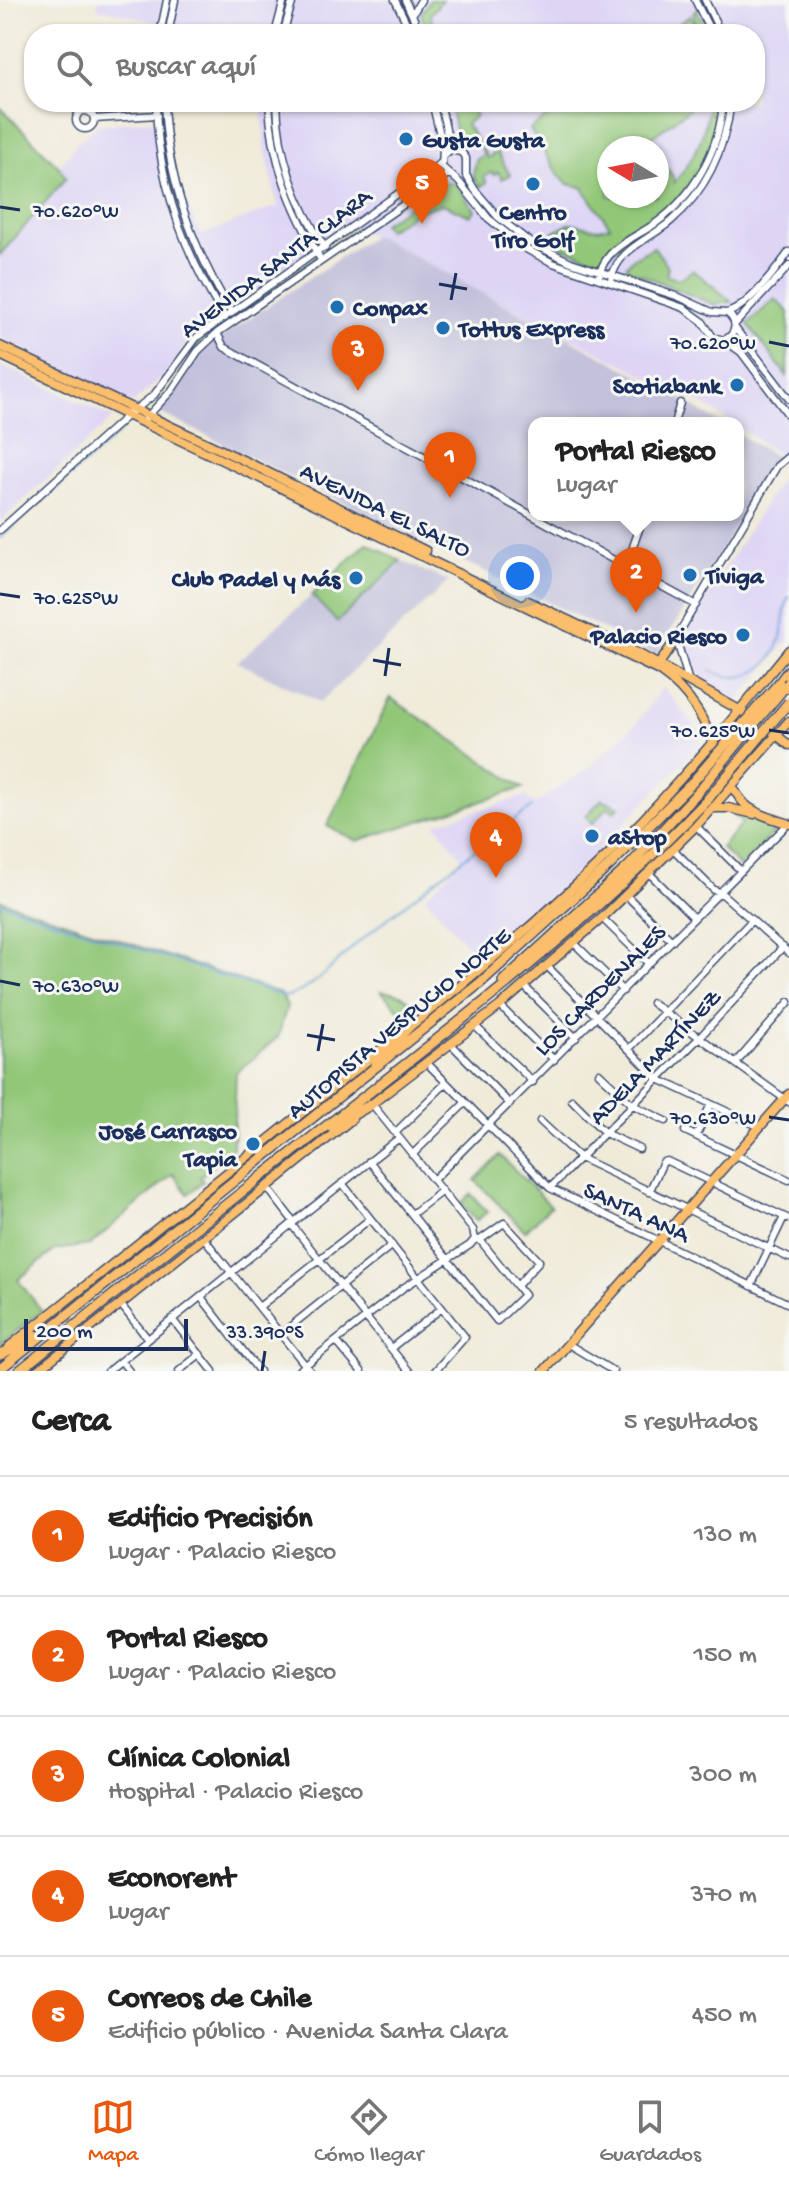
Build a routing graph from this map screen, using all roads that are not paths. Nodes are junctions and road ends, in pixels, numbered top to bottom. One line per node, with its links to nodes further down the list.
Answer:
1 (284, 0): 12 (street)
2 (293, 0): 13 (street)
3 (395, 0): 9 (street)
4 (421, 0): 8 (street)
5 (700, 1): 16 (street); 17 (street)
6 (408, 2): 8 (street); 9 (street)
7 (170, 4): 10 (street); 11 (street)
8 (412, 14): 9 (street); 15 (street)
9 (405, 18): 14 (street)
10 (163, 24)
11 (169, 24)
12 (280, 24)
13 (282, 24)
14 (408, 24)
15 (416, 24)
16 (708, 24)
17 (715, 24)
18 (159, 112): 25 (street)
19 (161, 112): 25 (street)
20 (271, 112): 27 (street)
21 (277, 112): 27 (street)
22 (434, 112): 30 (street)
23 (442, 112): 29 (street)
24 (725, 112): 33 (street)
25 (160, 115): 26 (street); 34 (street); 35 (street)
26 (94, 119)
27 (276, 135): 28 (street)
28 (277, 144): 37 (street); 38 (street)
29 (454, 150): 30 (street); 31 (street)
30 (441, 161): 32 (street); 37 (street, AVENIDA SANTA CLARA)
31 (464, 169): 32 (street); 43 (street)
32 (449, 174): 40 (street, AVENIDA SANTA CLARA); 43 (street)
33 (681, 206): 43 (street); 44 (street)
34 (181, 233): 35 (street); 36 (street)
35 (191, 234): 36 (street); 45 (street)
36 (184, 241): 48 (street)
37 (324, 247): 38 (street, AVENIDA SANTA CLARA); 40 (street)
38 (317, 252): 41 (street); 45 (street, AVENIDA SANTA CLARA)
39 (789, 252): 47 (street)
40 (329, 255): 41 (street, AVENIDA SANTA CLARA)
41 (321, 260): 49 (street, AVENIDA SANTA CLARA)
42 (789, 266): 51 (street)
43 (599, 275): 44 (street)
44 (611, 280): 46 (street); 52 (street)
45 (232, 312): 48 (street, AVENIDA SANTA CLARA); 49 (street)
46 (716, 312): 47 (street); 52 (street)
47 (727, 313): 51 (street)
48 (224, 317): 50 (street); 59 (street, AVENIDA SANTA CLARA)
49 (236, 319): 50 (street, AVENIDA SANTA CLARA)
50 (229, 325): 53 (street, AVENIDA SANTA CLARA)
51 (735, 326): 54 (street); 57 (street)
52 (707, 327): 54 (street)
53 (217, 333): 62 (street, AVENIDA SANTA CLARA); 64 (street)
54 (724, 340): 60 (street)
55 (0, 346): 59 (main road, AVENIDA EL SALTO)
56 (0, 355): 59 (main road, AVENIDA EL SALTO)
57 (789, 399)
58 (680, 403): 61 (street)
59 (132, 412): 62 (main road, AVENIDA EL SALTO); 67 (street, AVENIDA SANTA CLARA)
60 (789, 416)
61 (676, 417)
62 (145, 419): 72 (main road, AVENIDA EL SALTO); 80 (main road, AVENIDA EL SALTO)
63 (789, 456): 69 (street)
64 (528, 513)
65 (542, 521): 68 (street)
66 (642, 521): 68 (street)
67 (0, 530)
68 (626, 567): 69 (street)
69 (696, 605): 70 (street)
70 (675, 641): 72 (main road); 75 (street)
71 (789, 650): 74 (main road)
72 (659, 664): 75 (main road, AVENIDA EL SALTO)
73 (789, 670): 76 (highway, AUTOPISTA VESPUCIO NORTE)
74 (764, 681): 78 (main road); 79 (main road)
75 (689, 682): 78 (main road, AVENIDA EL SALTO); 80 (main road)
76 (784, 682): 89 (highway, AUTOPISTA VESPUCIO NORTE, bridge)
77 (789, 702): 90 (highway, AUTOPISTA VESPUCIO NORTE, bridge)
78 (740, 710): 82 (main road, AVENIDA EL SALTO); 83 (main road)
79 (789, 710)
80 (701, 714): 83 (main road, AVENIDA EL SALTO)
81 (789, 721): 82 (main road)
82 (778, 736): 84 (main road, AVENIDA EL SALTO); 86 (main road)
83 (713, 740): 85 (main road, AVENIDA EL SALTO); 87 (main road)
84 (789, 745)
85 (725, 768): 86 (main road); 88 (main road, AVENIDA EL SALTO)
86 (742, 775): 88 (main road)
87 (679, 780): 90 (main road); 116 (main road)
88 (732, 787): 90 (main road); 91 (main road)
89 (694, 789): 114 (highway); 128 (highway, AUTOPISTA VESPUCIO NORTE)
90 (709, 804): 91 (main road); 93 (main road); 114 (highway, AUTOPISTA VESPUCIO NORTE)
91 (762, 814): 92 (main road)
92 (789, 824): 95 (street, LOS CARDENALES)
93 (696, 826): 94 (main road); 95 (street)
94 (673, 849): 96 (main road); 97 (street)
95 (741, 871): 97 (street, LOS CARDENALES)
96 (649, 873): 98 (main road); 100 (street)
97 (720, 892): 100 (street, LOS CARDENALES); 101 (street)
98 (626, 895): 99 (main road); 102 (street)
99 (602, 918): 103 (main road); 105 (street)
100 (694, 918): 102 (street, LOS CARDENALES)
101 (752, 920): 104 (street); 112 (street)
102 (672, 941): 105 (street, LOS CARDENALES)
103 (574, 943): 106 (main road); 108 (street)
104 (786, 950): 117 (street, ADELA MARTÍNEZ)
105 (649, 964): 108 (street, LOS CARDENALES)
106 (547, 966): 107 (main road); 113 (street)
107 (524, 986): 111 (main road); 118 (street)
108 (623, 991): 113 (street, LOS CARDENALES)
109 (789, 1002): 123 (street)
110 (652, 1003): 112 (street)
111 (500, 1006): 115 (main road); 121 (street)
112 (665, 1011): 117 (street); 120 (street)
113 (597, 1017): 118 (street, LOS CARDENALES); 120 (street)
114 (463, 1020): 144 (highway, AUTOPISTA VESPUCIO NORTE)
115 (474, 1025): 119 (main road); 126 (street)
116 (409, 1027): 128 (highway); 190 (main road)
117 (700, 1037): 123 (street); 125 (street, ADELA MARTÍNEZ)
118 (576, 1038): 121 (street, LOS CARDENALES)
119 (450, 1043): 122 (main road); 133 (street)
120 (629, 1049): 125 (street)
121 (554, 1060): 126 (street, LOS CARDENALES)
122 (426, 1062): 127 (street, SANTA ANA); 132 (main road)
123 (736, 1063): 129 (street)
124 (599, 1073): 135 (street)
125 (658, 1079): 134 (street); 135 (street, ADELA MARTÍNEZ)
126 (533, 1082): 133 (street, LOS CARDENALES)
127 (446, 1083): 131 (street, SANTA ANA); 142 (street)
128 (356, 1084): 183 (highway, AUTOPISTA VESPUCIO NORTE)
129 (788, 1098): 139 (main road)
130 (572, 1100): 141 (street)
131 (465, 1103): 138 (street, SANTA ANA); 146 (street)
132 (372, 1104): 142 (street); 144 (highway); 154 (main road)
133 (510, 1104): 138 (street, LOS CARDENALES)
134 (711, 1104): 139 (street); 143 (street)
135 (633, 1105): 137 (street); 141 (street, ADELA MARTÍNEZ)
136 (540, 1121): 148 (street)
137 (666, 1121)
138 (488, 1127): 150 (street, LOS CARDENALES); 155 (street, SANTA ANA)
139 (760, 1127): 147 (main road)
140 (685, 1131): 143 (street)
141 (605, 1133): 145 (street); 148 (street, ADELA MARTÍNEZ)
142 (397, 1135): 146 (street); 149 (street)
143 (696, 1136): 147 (street)
144 (305, 1142): 194 (highway, AUTOPISTA VESPUCIO NORTE)
145 (639, 1149)
146 (412, 1155): 150 (street)
147 (736, 1155): 151 (street); 152 (main road)
148 (580, 1158): 155 (street, ADELA MARTÍNEZ); 157 (street)
149 (369, 1161): 153 (street); 159 (street)
150 (433, 1180): 156 (street)
151 (789, 1180)
152 (712, 1182): 157 (street); 158 (main road); 160 (street)
153 (342, 1183): 161 (street); 162 (street)
154 (266, 1186): 162 (street); 163 (main road)
155 (550, 1188): 165 (street, SANTA ANA)
156 (442, 1191): 159 (street); 164 (street)
157 (649, 1192): 158 (street)
158 (687, 1210): 165 (main road); 167 (street)
159 (412, 1214): 168 (street)
160 (787, 1218): 167 (street)
161 (370, 1219): 166 (street); 170 (street)
162 (292, 1223): 170 (street); 171 (street)
163 (203, 1237): 171 (street); 178 (main road)
164 (477, 1239): 168 (street); 174 (street); 174 (street)
165 (659, 1241): 175 (street, SANTA ANA); 187 (main road)
166 (392, 1245): 172 (street); 173 (street)
167 (769, 1249): 169 (street); 175 (street)
168 (447, 1258): 172 (street); 174 (street)
169 (789, 1258)
170 (319, 1259): 173 (street); 179 (street)
171 (231, 1272): 176 (street); 179 (street)
172 (417, 1277): 180 (street); 181 (street)
173 (341, 1286): 181 (street); 184 (street)
174 (517, 1286)
175 (751, 1286): 177 (street, SANTA ANA)
176 (201, 1297): 182 (street); 200 (street)
177 (789, 1304)
178 (121, 1305): 185 (street); 195 (main road)
179 (259, 1307): 184 (street)
180 (442, 1308): 188 (street); 204 (street)
181 (366, 1317): 186 (street); 188 (street)
182 (172, 1319): 185 (street); 189 (street)
183 (56, 1324): 190 (highway); 193 (highway, AUTOPISTA VESPUCIO NORTE)
184 (281, 1334): 192 (street)
185 (148, 1339): 191 (street)
186 (336, 1341): 192 (street); 202 (street)
187 (568, 1344): 205 (main road); 206 (street)
188 (391, 1348): 203 (street)
189 (200, 1354): 198 (street); 199 (street)
190 (0, 1355)
191 (121, 1361): 196 (street); 197 (street)
192 (308, 1368): 201 (street)
193 (0, 1369)
194 (19, 1371)
195 (37, 1371)
196 (108, 1371)
197 (129, 1371)
198 (179, 1371)
199 (213, 1371)
200 (259, 1371)
201 (298, 1371)
202 (361, 1371)
203 (409, 1371)
204 (435, 1371)
205 (544, 1371)
206 (613, 1371)

